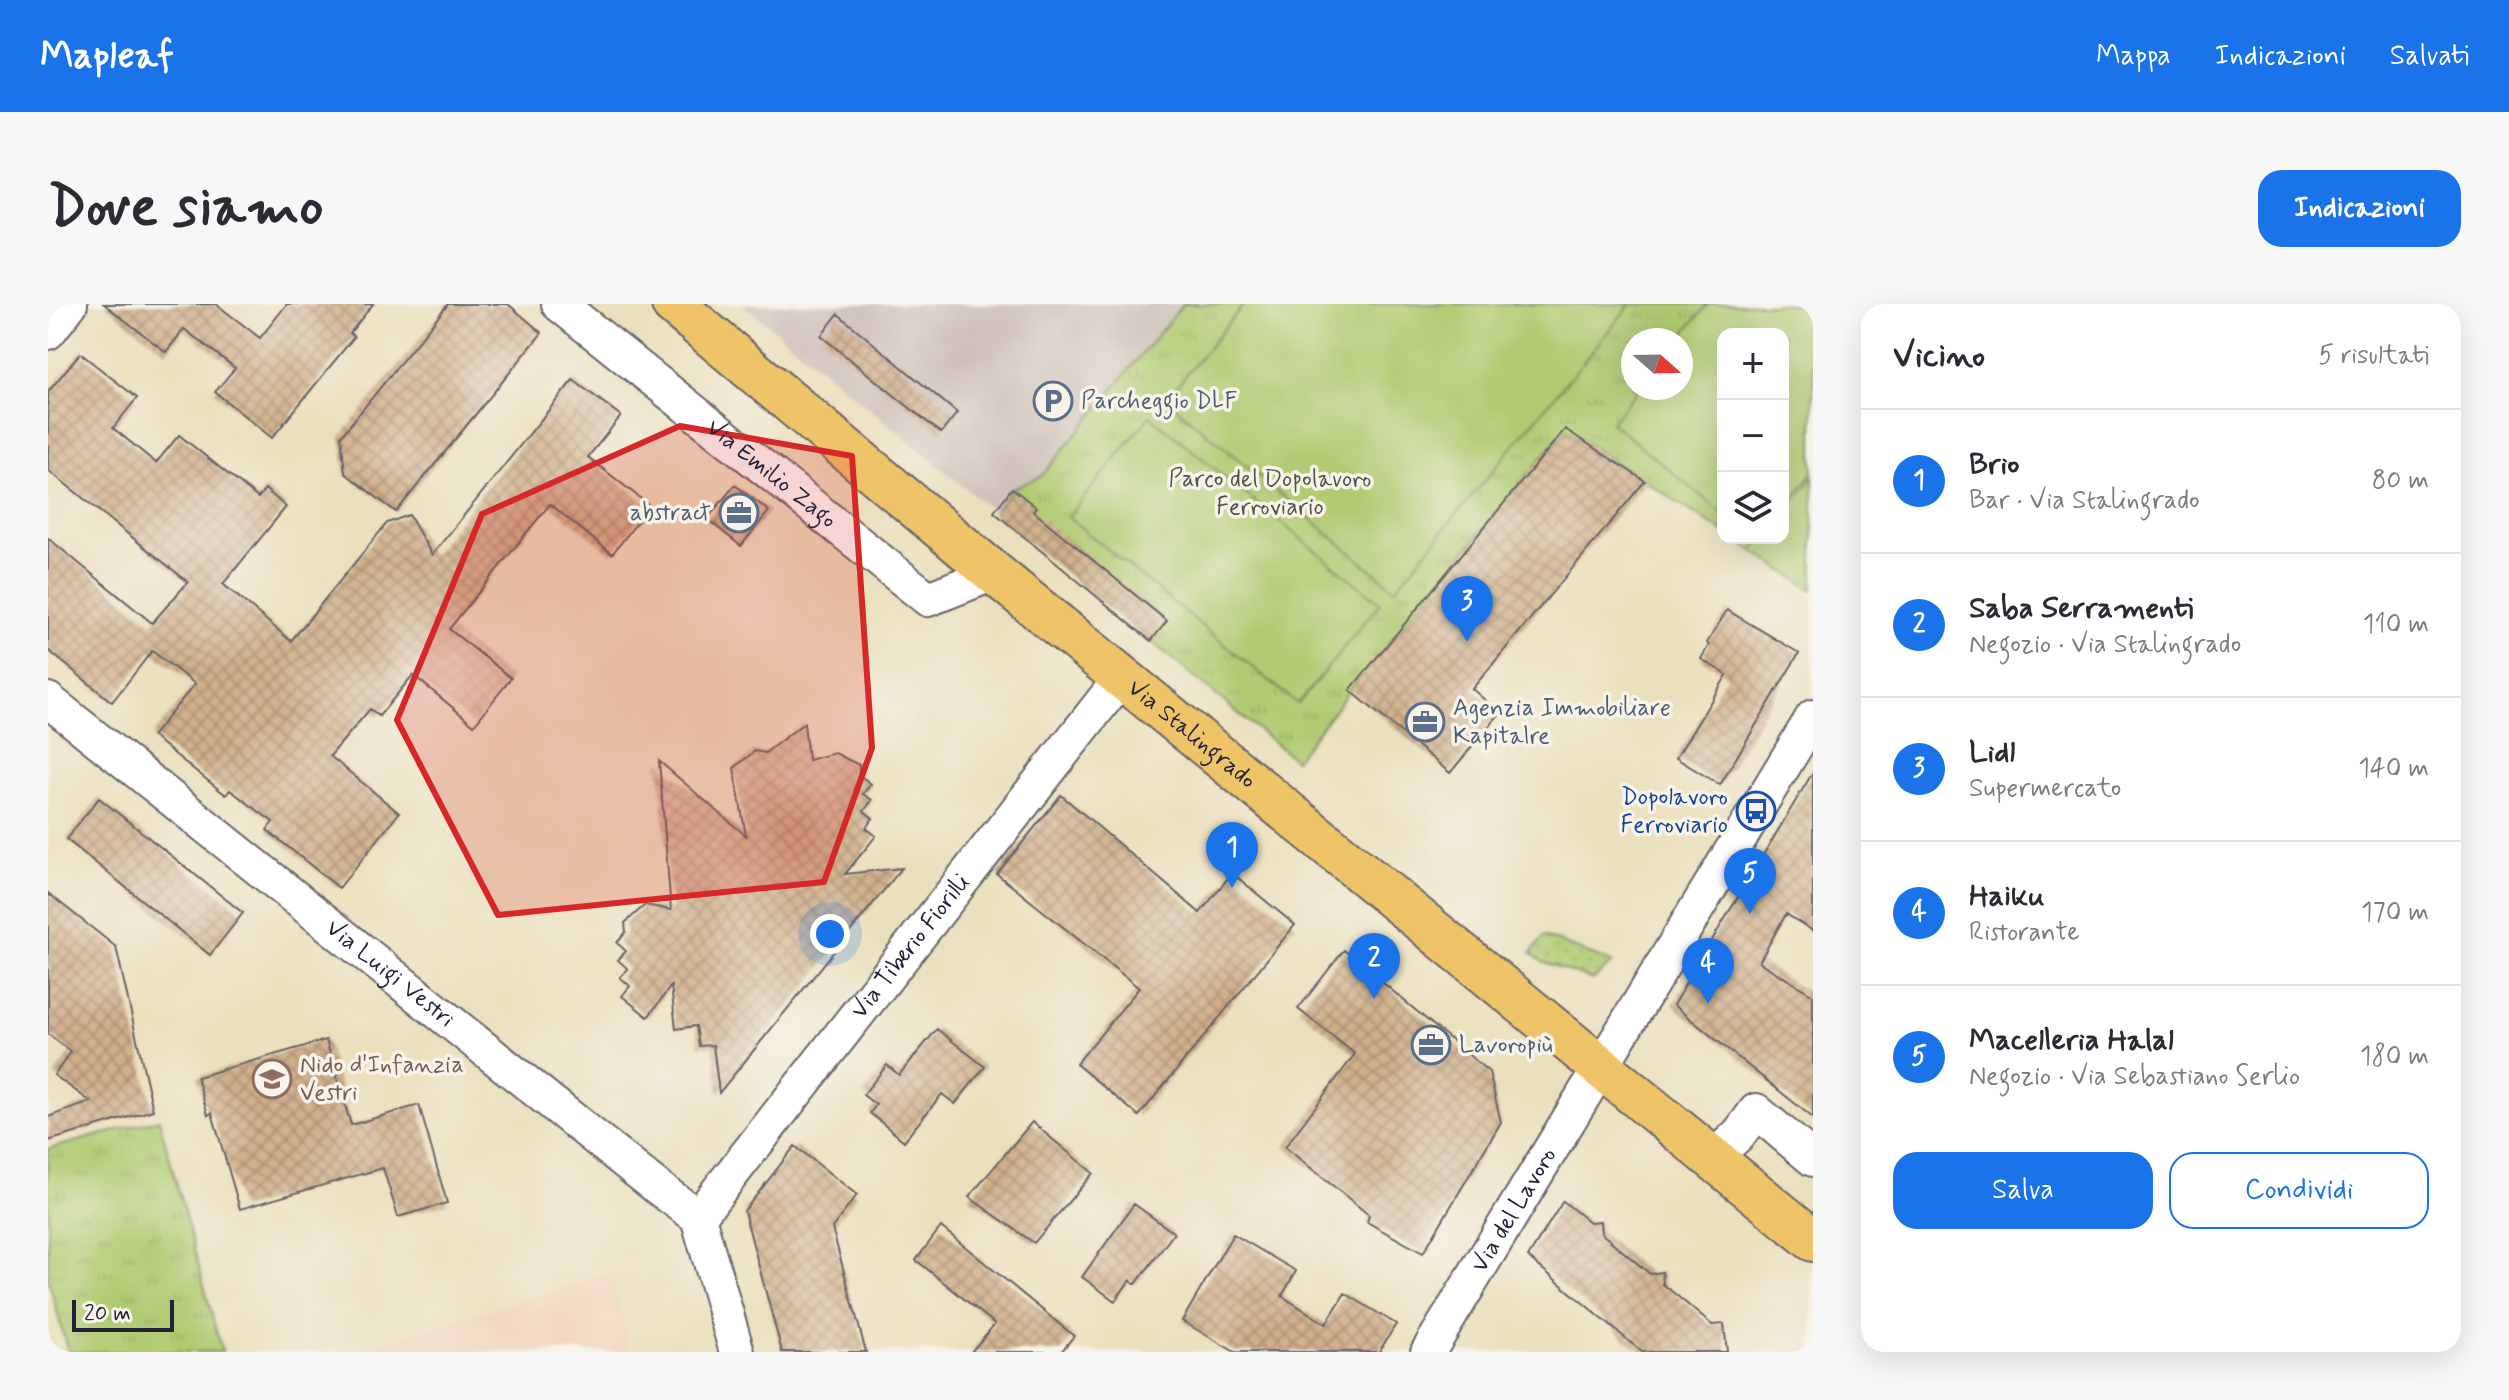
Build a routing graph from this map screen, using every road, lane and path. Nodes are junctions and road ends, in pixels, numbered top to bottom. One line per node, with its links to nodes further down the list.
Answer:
1 (70, 304): 4 (street)
2 (559, 304): 5 (street, Via Emilio Zago)
3 (673, 304): 5 (main road, Via Stalingrado)
4 (48, 332)
5 (994, 573): 6 (main road, Via Stalingrado)
6 (1122, 677): 9 (main road, Via Stalingrado); 12 (street, Via Tiberio Fiorilli)
7 (48, 700): 12 (street, Via Luigi Vestri)
8 (1813, 717): 9 (street, Via del Lavoro)
9 (1600, 1068): 10 (main road, Via Stalingrado); 15 (street, Via del Lavoro)
10 (1712, 1159): 11 (street); 13 (main road, Via Stalingrado)
11 (1813, 1159)
12 (698, 1217): 14 (street)
13 (1813, 1240)
14 (737, 1352)
15 (1428, 1352)

